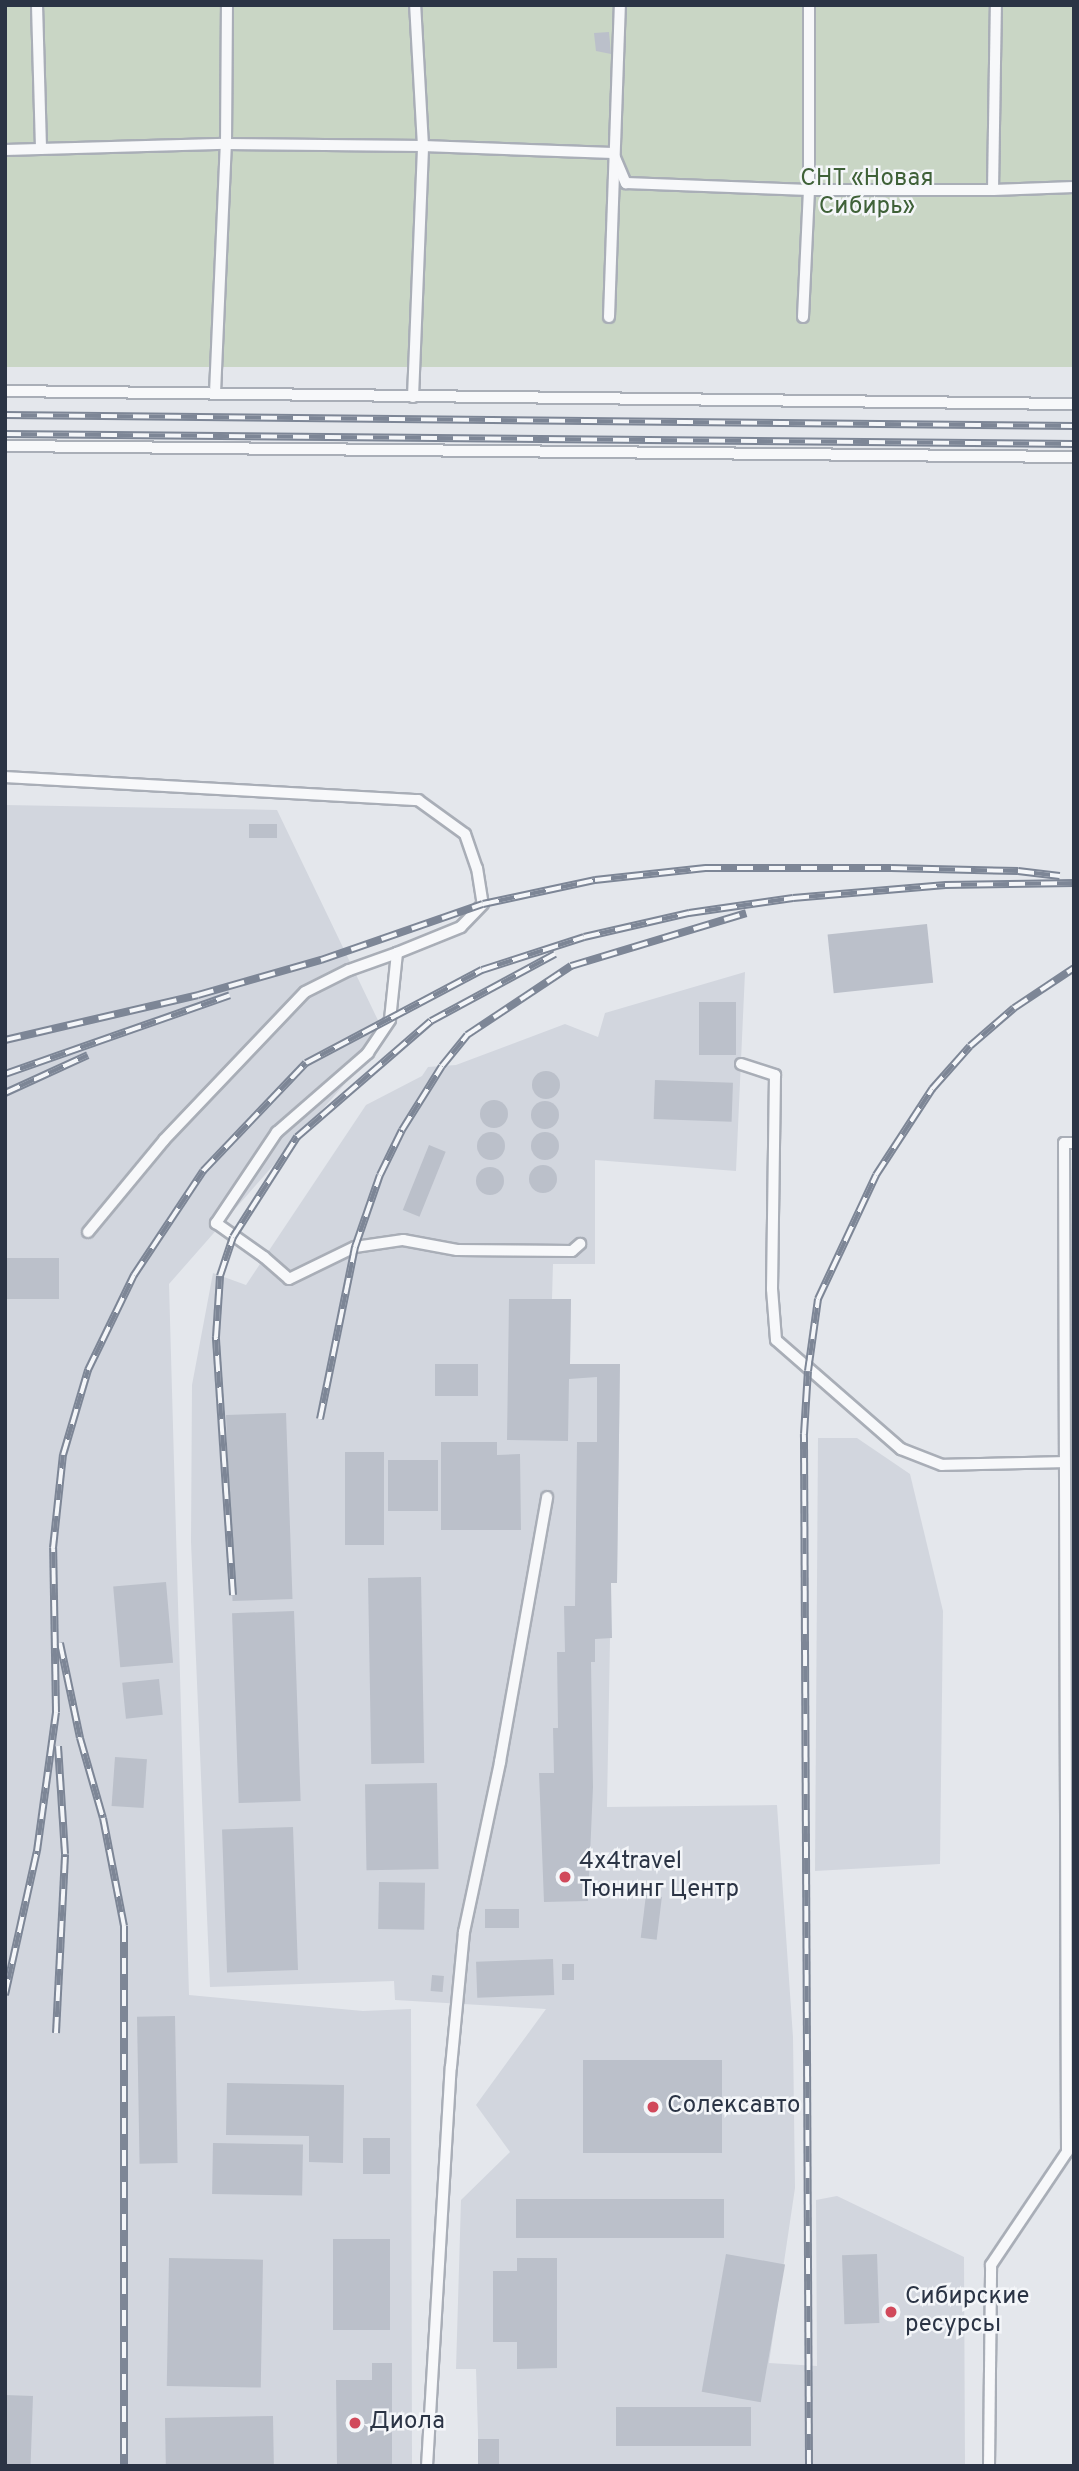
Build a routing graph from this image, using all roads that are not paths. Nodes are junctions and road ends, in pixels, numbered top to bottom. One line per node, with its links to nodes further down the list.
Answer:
1 (37, 5): 9 (lane)
2 (227, 5): 7 (lane)
3 (415, 5): 8 (lane)
4 (620, 5): 11 (lane)
5 (809, 5): 13 (lane)
6 (996, 5): 14 (lane)
7 (226, 144): 8 (lane); 9 (lane); 18 (lane)
8 (423, 146): 11 (lane); 19 (lane)
9 (41, 149): 10 (lane)
10 (5, 150)
11 (613, 153): 13 (lane); 15 (lane)
12 (1074, 187): 14 (lane)
13 (810, 190): 14 (lane); 16 (lane)
14 (993, 190)
15 (609, 317)
16 (803, 317)
17 (5, 391): 18 (lane)
18 (215, 393): 19 (lane)
19 (413, 397): 20 (lane)
20 (1074, 404)
21 (5, 446): 22 (lane)
22 (1074, 457)
23 (5, 777): 24 (lane)
24 (397, 953): 27 (lane); 28 (lane)
25 (741, 1065): 30 (lane)
26 (1074, 1143): 29 (lane)
27 (88, 1231)
28 (580, 1244)
29 (1069, 1275): 30 (lane)
30 (1063, 1462): 32 (lane)
31 (547, 1497): 33 (lane)
32 (1070, 1894): 34 (lane)
33 (427, 2466)
34 (989, 2466)

